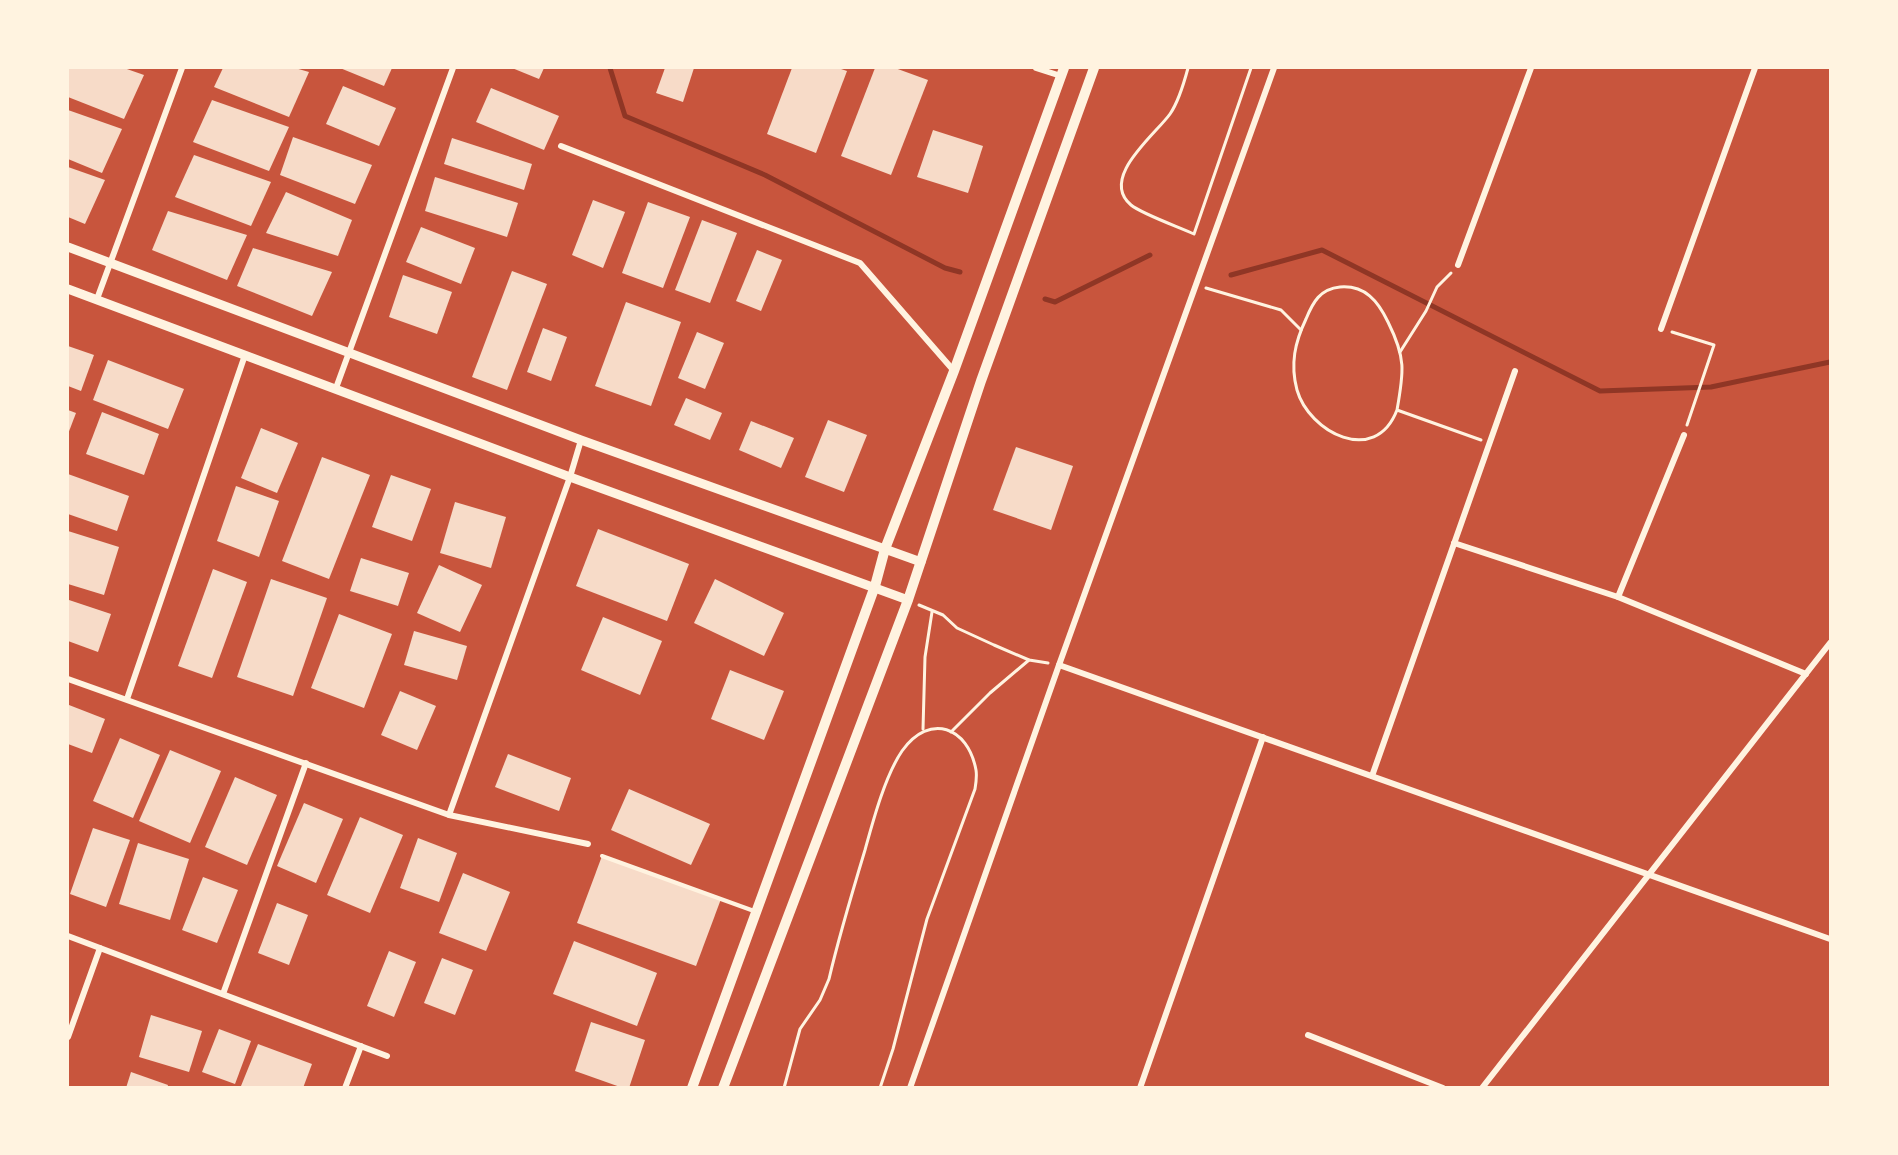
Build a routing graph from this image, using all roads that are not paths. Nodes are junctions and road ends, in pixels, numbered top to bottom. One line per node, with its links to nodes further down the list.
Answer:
1 (182, 68): 11 (street)
2 (453, 68): 16 (street)
3 (1036, 68): 8 (street)
4 (1094, 68): 26 (main road)
5 (1274, 68): 31 (street)
6 (1531, 68): 12 (street)
7 (1755, 68): 15 (street)
8 (1062, 72): 18 (main road)
9 (561, 146): 18 (street)
10 (68, 247): 11 (street)
11 (111, 262): 14 (street); 16 (street)
12 (1458, 265)
13 (68, 289): 14 (street)
14 (97, 300): 17 (street)
15 (1661, 329)
16 (348, 354): 20 (street); 22 (street)
17 (245, 356): 20 (street); 34 (street)
18 (954, 371): 25 (main road)
19 (1515, 371): 24 (street)
20 (336, 388): 23 (street)
21 (1684, 435): 28 (street)
22 (581, 440): 23 (street); 25 (street)
23 (570, 477): 27 (street); 38 (street)
24 (1454, 543): 28 (street); 37 (street)
25 (885, 549): 26 (street); 27 (main road)
26 (921, 562): 29 (main road)
27 (875, 586): 29 (street); 42 (main road)
28 (1618, 597): 32 (street)
29 (908, 600): 53 (main road)
30 (1830, 643): 32 (street)
31 (1059, 665): 35 (street); 54 (street)
32 (1806, 674): 41 (street)
33 (68, 679): 34 (street)
34 (127, 699): 36 (street)
35 (1263, 737): 37 (street); 55 (street)
36 (306, 763): 38 (street); 46 (street)
37 (1372, 776): 41 (street)
38 (449, 815): 39 (street)
39 (588, 844)
40 (602, 856): 42 (lane)
41 (1649, 874): 44 (street); 57 (street)
42 (756, 912): 52 (main road)
43 (68, 936): 45 (street)
44 (1830, 939)
45 (100, 948): 46 (street); 48 (street)
46 (223, 994): 49 (street)
47 (1308, 1035): 56 (street)
48 (68, 1037)
49 (361, 1046): 50 (street); 51 (street)
50 (387, 1056)
51 (345, 1088)
52 (692, 1088)
53 (723, 1088)
54 (910, 1088)
55 (1140, 1088)
56 (1443, 1088)
57 (1482, 1088)

